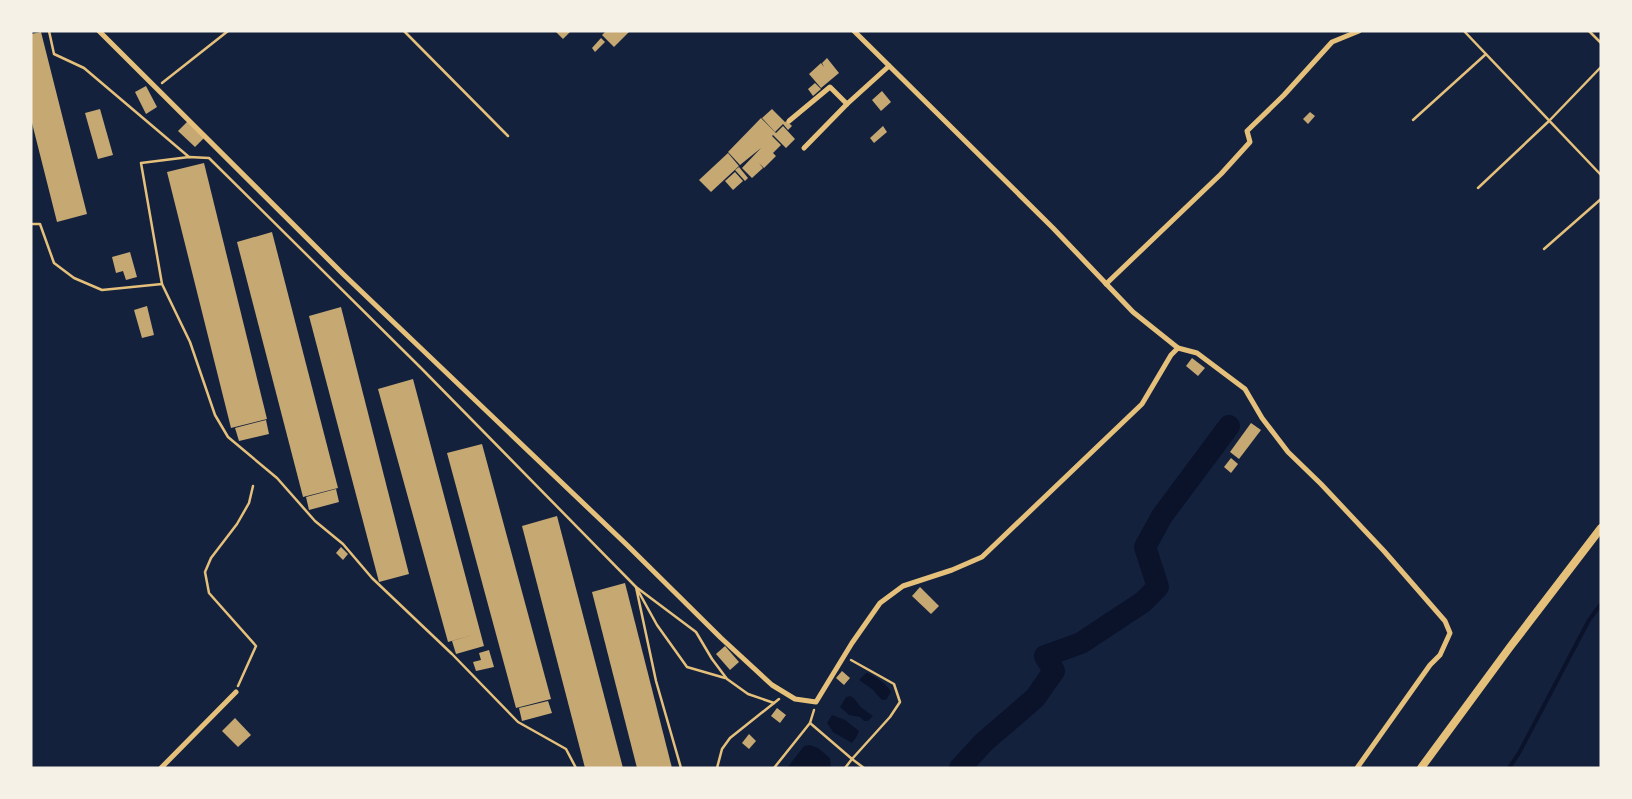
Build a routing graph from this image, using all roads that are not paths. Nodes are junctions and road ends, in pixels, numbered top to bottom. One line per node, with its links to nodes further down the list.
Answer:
1 (99, 31): 9 (street)
2 (854, 31): 4 (street)
3 (1359, 31): 8 (street)
4 (890, 66): 5 (street); 8 (street)
5 (847, 104): 6 (street); 7 (street)
6 (789, 121)
7 (804, 148)
8 (1106, 284): 9 (street)
9 (1178, 348): 13 (street)
10 (1601, 528): 14 (street)
11 (236, 692): 12 (street)
12 (162, 768)
13 (1357, 768)
14 (1421, 768)

